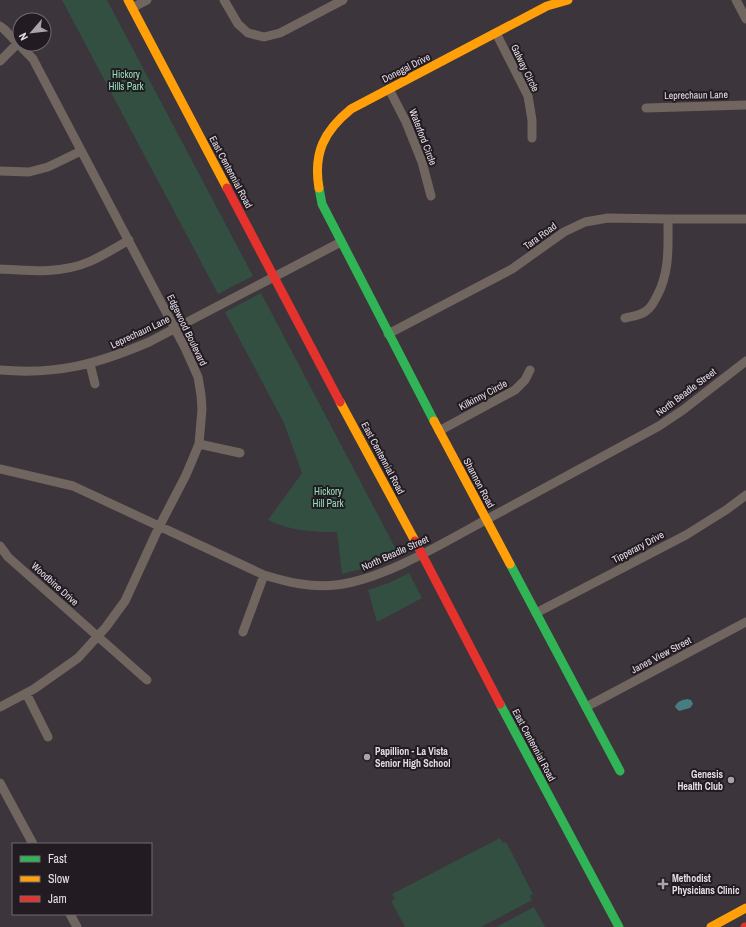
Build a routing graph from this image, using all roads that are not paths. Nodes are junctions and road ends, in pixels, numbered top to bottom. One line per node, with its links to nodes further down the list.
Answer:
1 (147, 0): 6 (street)
2 (224, 0): 3 (street)
3 (343, 0)
4 (568, 0): 9 (street, Donegal Drive)
5 (736, 0): 7 (street)
6 (130, 4): 27 (street, East Centennial Road)
7 (746, 20)
8 (0, 26): 10 (street, Edgewood Boulevard)
9 (496, 33): 14 (street, Donegal Drive); 17 (street, Galway Circle)
10 (12, 37)
11 (12, 49): 13 (street)
12 (26, 52): 18 (street, Edgewood Boulevard)
13 (0, 61)
14 (389, 89): 20 (street, Waterford Circle); 21 (street, Donegal Drive)
15 (746, 105): 16 (street, Leprechaun Lane)
16 (646, 108)
17 (532, 138)
18 (81, 151): 19 (street); 24 (street, Edgewood Boulevard)
19 (0, 171)
20 (431, 196)
21 (322, 204): 25 (street, Shannon Road)
22 (746, 219): 23 (street, Tara Road)
23 (668, 220): 28 (street); 30 (street, Tara Road)
24 (129, 240): 26 (street); 29 (street, Edgewood Boulevard)
25 (341, 242): 27 (street, Leprechaun Lane); 30 (street, Shannon Road)
26 (0, 269)
27 (273, 277): 29 (street, Leprechaun Lane); 44 (street, East Centennial Road)
28 (625, 318)
29 (176, 328): 32 (street, Leprechaun Lane); 37 (street, Edgewood Boulevard)
30 (388, 334): 36 (street, Shannon Road)
31 (746, 361): 41 (street, North Beadle Street)
32 (90, 364): 33 (street, Leprechaun Lane); 35 (street)
33 (0, 370)
34 (530, 370): 36 (street, Kilkinny Circle)
35 (95, 384)
36 (439, 431): 41 (street, Shannon Road)
37 (199, 444): 38 (street); 42 (street, Edgewood Boulevard)
38 (240, 453)
39 (0, 469): 42 (street, North Beadle Street)
40 (746, 495): 46 (street, Tipperary Drive)
41 (486, 520): 44 (street, North Beadle Street); 46 (street, Shannon Road)
42 (159, 527): 45 (street, North Beadle Street); 49 (street, Edgewood Boulevard)
43 (0, 546): 49 (street, Woodbine Drive)
44 (422, 554): 45 (street, North Beadle Street); 61 (street, East Centennial Road)
45 (264, 575): 48 (street)
46 (536, 613): 53 (street, Shannon Road)
47 (746, 622): 53 (street, Janes View Street)
48 (243, 632)
49 (98, 636): 50 (street, Woodbine Drive); 51 (street, Edgewood Boulevard)
50 (147, 680)
51 (26, 693): 52 (street, Edgewood Boulevard); 54 (street)
52 (0, 707)
53 (586, 707): 55 (street, Shannon Road)
54 (48, 737)
55 (620, 771)
56 (0, 783): 57 (street)
57 (31, 843)
58 (746, 908): 62 (street)
59 (71, 915): 60 (street)
60 (77, 927)
61 (619, 927)
62 (711, 927)

